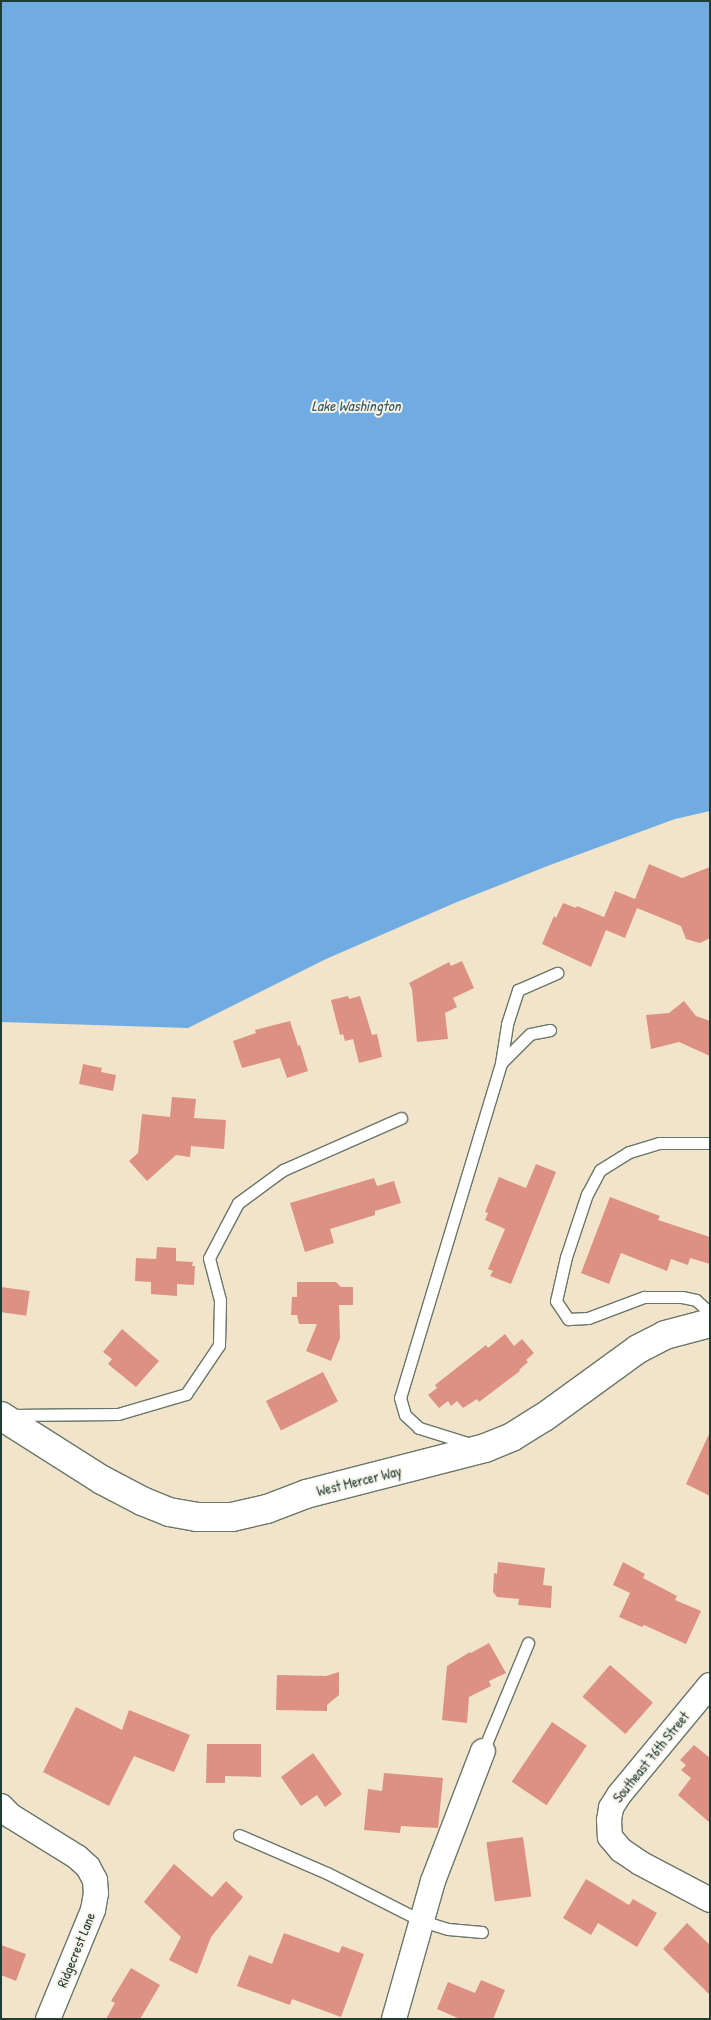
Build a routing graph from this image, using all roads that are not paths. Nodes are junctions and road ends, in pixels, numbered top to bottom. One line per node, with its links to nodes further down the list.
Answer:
1 (557, 973): 3 (lane)
2 (550, 1030): 3 (lane)
3 (501, 1063): 9 (lane)
4 (400, 1118): 8 (lane)
5 (710, 1143): 6 (lane)
6 (710, 1313)
7 (710, 1323): 9 (street, West Mercer Way)
8 (1, 1416): 9 (street, West Mercer Way)
9 (485, 1448)
10 (528, 1643): 12 (lane)
11 (710, 1685): 15 (street, Southeast 76th Street)
12 (483, 1751): 16 (street)
13 (1, 1806): 18 (street, Ridgecrest Lane)
14 (239, 1835): 16 (lane)
15 (710, 1900)
16 (422, 1920): 17 (lane); 19 (street)
17 (482, 1932)
18 (48, 2019)
19 (394, 2019)

